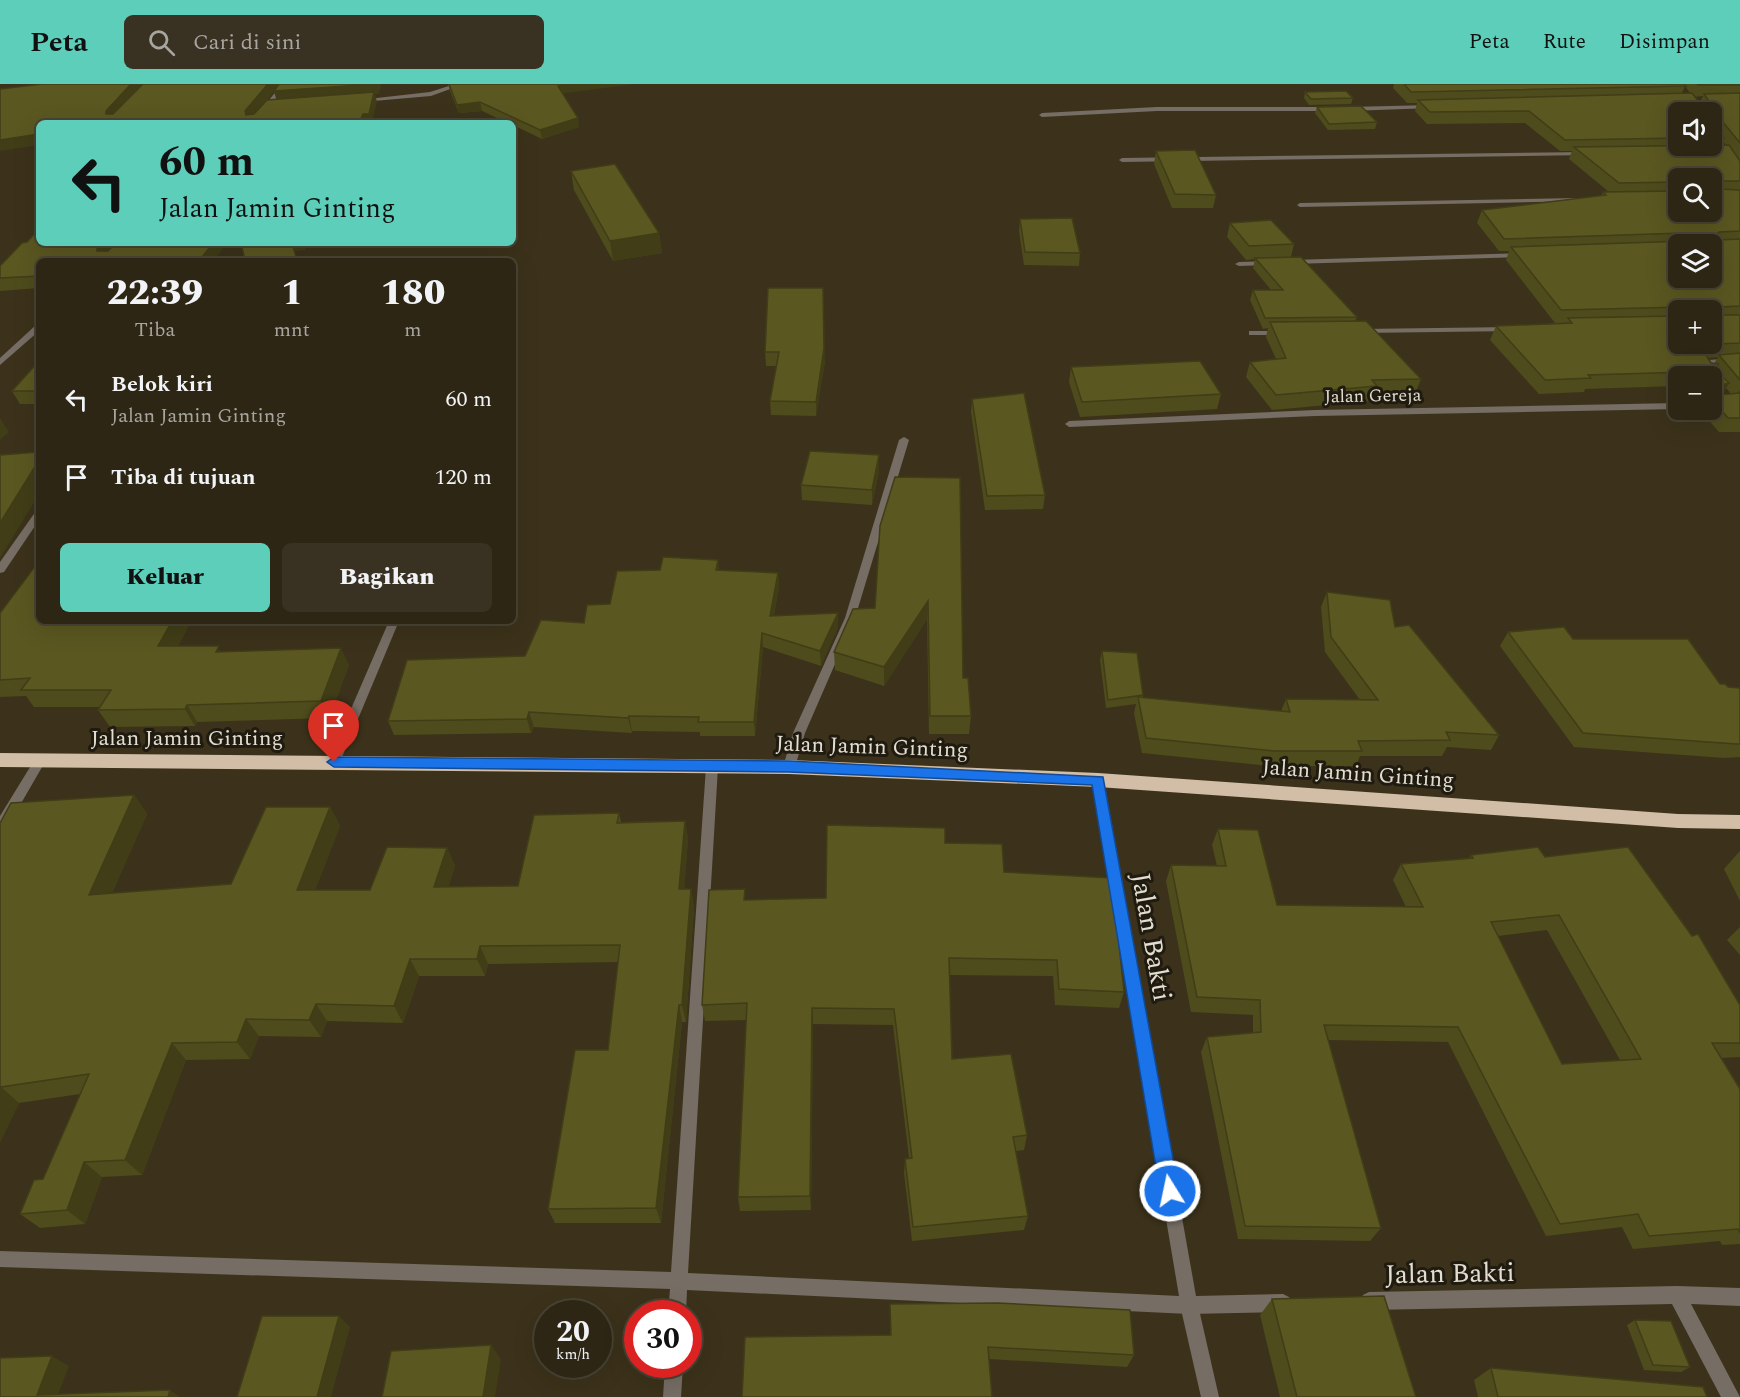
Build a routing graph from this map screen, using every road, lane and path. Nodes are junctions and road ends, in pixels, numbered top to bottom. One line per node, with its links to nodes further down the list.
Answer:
1 (285, 84): 4 (street)
2 (461, 84): 3 (street)
3 (358, 101)
4 (268, 105): 5 (street); 8 (street)
5 (279, 105)
6 (1441, 107): 7 (street)
7 (1042, 115)
8 (255, 120)
9 (1596, 154): 10 (street)
10 (1122, 160)
11 (1584, 200): 12 (street)
12 (1300, 205)
13 (1534, 254): 14 (street)
14 (1287, 262)
15 (1275, 263): 16 (street)
16 (1239, 264)
17 (1517, 328): 19 (street)
18 (36, 330): 23 (street)
19 (1356, 331)
20 (1298, 332): 21 (street)
21 (1252, 333)
22 (1740, 361): 24 (street)
23 (0, 362)
24 (1703, 366)
25 (1668, 406): 26 (street, Jalan Gereja)
26 (1069, 424)
27 (904, 440): 35 (street)
28 (36, 517): 29 (street)
29 (0, 570)
30 (393, 624): 33 (street)
31 (0, 760): 32 (highway, Jalan Jamin Ginting)
32 (39, 762): 33 (highway, Jalan Jamin Ginting); 38 (street)
33 (334, 762): 34 (highway, Jalan Jamin Ginting)
34 (712, 767): 35 (highway, Jalan Jamin Ginting); 40 (street)
35 (789, 767): 36 (highway, Jalan Jamin Ginting)
36 (1098, 780): 37 (highway, Jalan Jamin Ginting); 46 (street, Jalan Bakti)
37 (1740, 822)
38 (0, 826)
39 (0, 1259): 40 (street)
40 (679, 1281): 43 (street); 46 (street)
41 (1677, 1295): 42 (street, Jalan Bakti); 44 (street, Jalan Bakti); 50 (street)
42 (1740, 1297)
43 (678, 1300)
44 (1356, 1301)
45 (1296, 1302): 46 (street)
46 (1189, 1305): 49 (street, Jalan Bakti)
47 (673, 1378): 48 (street)
48 (672, 1397)
49 (1210, 1397)
50 (1731, 1397)

